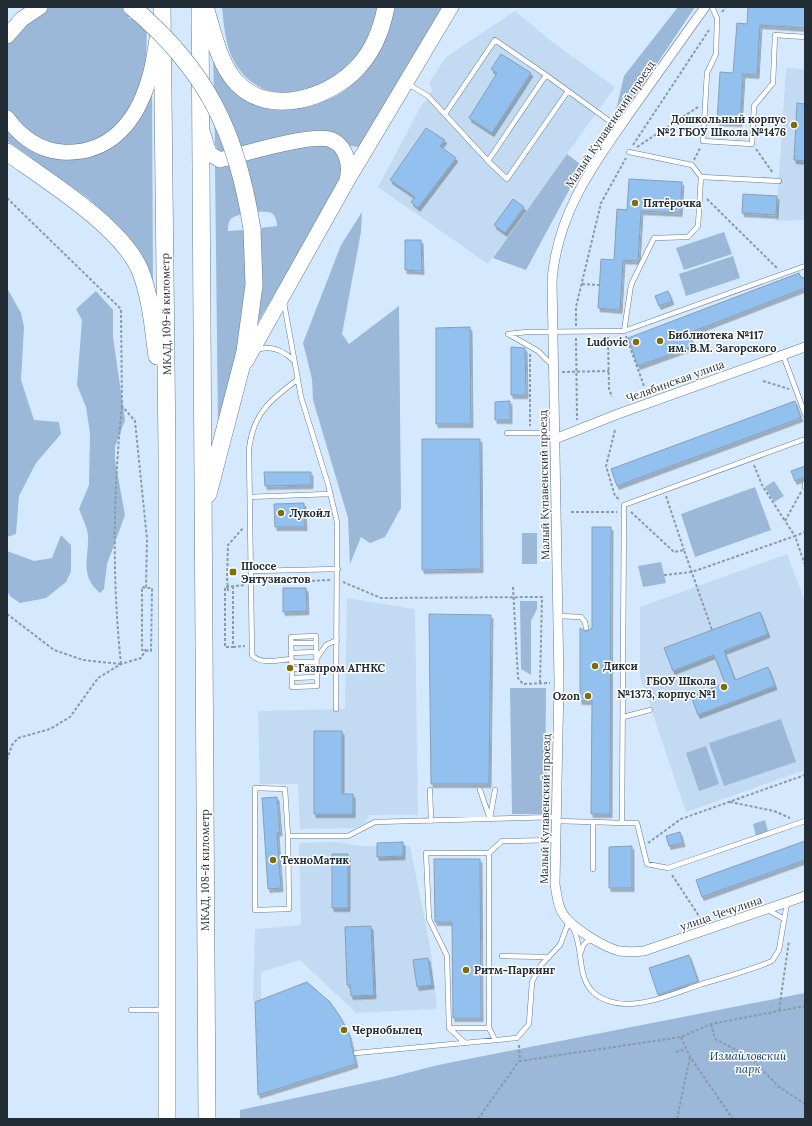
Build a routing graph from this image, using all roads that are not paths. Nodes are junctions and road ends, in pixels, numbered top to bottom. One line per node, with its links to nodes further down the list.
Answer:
1 (40, 7): 10 (main road)
2 (132, 7): 34 (highway, bridge)
3 (162, 7): 16 (main road); 40 (highway, МКАД, 109-й километр)
4 (200, 7): 17 (highway)
5 (205, 7): 6 (highway)
6 (386, 7)
7 (451, 7): 13 (main road)
8 (706, 7): 18 (street, Малый Купавенский проезд)
9 (712, 7): 11 (lane)
10 (7, 36)
11 (805, 37)
12 (546, 75): 14 (lane); 15 (lane); 21 (lane)
13 (405, 83): 15 (lane); 23 (main road)
14 (568, 91): 18 (lane); 21 (lane)
15 (445, 114): 21 (lane)
16 (7, 118)
17 (200, 126): 23 (main road); 43 (highway)
18 (620, 128): 28 (street, Малый Купавенский проезд)
19 (7, 152): 40 (highway)
20 (629, 152): 22 (lane)
21 (488, 161)
22 (701, 177): 24 (lane); 27 (lane)
23 (347, 181): 26 (main road)
24 (778, 181)
25 (805, 266): 27 (lane)
26 (283, 293): 31 (main road); 32 (lane)
27 (624, 331): 28 (lane)
28 (553, 332): 33 (street, Малый Купавенский проезд); 33 (lane)
29 (805, 347): 30 (street, Челябинская улица)
30 (783, 355): 36 (lane); 38 (street, Челябинская улица)
31 (249, 356): 32 (lane); 34 (main road)
32 (294, 362): 35 (lane)
33 (553, 369): 38 (street, Малый Купавенский проезд)
34 (241, 373): 43 (highway)
35 (297, 380): 41 (lane); 42 (lane)
36 (805, 414)
37 (507, 433): 38 (lane)
38 (555, 436): 46 (street, Малый Купавенский проезд)
39 (805, 439): 59 (lane)
40 (167, 450): 86 (highway, МКАД, 109-й километр)
41 (330, 494): 42 (lane); 44 (lane)
42 (250, 497): 45 (lane)
43 (202, 520): 93 (highway, МКАД, 108-й километр)
44 (338, 569): 45 (lane); 48 (lane)
45 (251, 571): 52 (lane)
46 (558, 616): 47 (lane); 64 (street, Малый Купавенский проезд)
47 (586, 628)
48 (337, 640): 51 (lane); 57 (lane)
49 (316, 652): 50 (lane); 50 (lane); 51 (lane)
50 (291, 653): 52 (lane)
51 (316, 660): 52 (lane); 53 (lane)
52 (292, 661): 54 (lane)
53 (317, 668): 54 (lane); 55 (lane)
54 (292, 669): 56 (lane)
55 (317, 677): 56 (lane); 56 (lane)
56 (292, 678)
57 (336, 709)
58 (650, 710): 59 (lane)
59 (623, 718): 70 (lane)
60 (430, 790): 65 (lane)
61 (480, 790): 63 (lane)
62 (495, 790): 63 (lane)
63 (490, 819): 64 (lane); 65 (lane)
64 (556, 819): 68 (lane); 72 (street, Малый Купавенский проезд)
65 (431, 821): 67 (lane)
66 (805, 821): 70 (lane)
67 (374, 822): 69 (lane); 71 (lane)
68 (594, 822): 70 (lane); 74 (lane)
69 (365, 823)
70 (622, 823)
71 (288, 836): 71 (lane)
72 (556, 840): 73 (lane); 79 (street, Малый Купавенский проезд)
73 (489, 853): 87 (lane); 88 (lane)
74 (593, 869)
75 (805, 896): 76 (street, улица Чечулина)
76 (787, 903): 77 (street, улица Чечулина); 78 (lane)
77 (768, 910): 78 (lane); 81 (street, улица Чечулина)
78 (784, 919): 82 (lane)
79 (569, 921): 80 (street, Малый Купавенский проезд); 82 (lane); 84 (lane)
80 (602, 943): 81 (street, Малый Купавенский проезд); 82 (lane)
81 (644, 951)
82 (580, 954)
83 (502, 956): 84 (lane)
84 (549, 957): 89 (lane)
85 (131, 1010): 86 (lane)
86 (167, 1010): 92 (highway)
87 (449, 1028): 88 (lane); 90 (lane)
88 (489, 1028): 89 (lane)
89 (495, 1040): 90 (lane)
90 (465, 1043): 91 (lane)
91 (356, 1053)
92 (167, 1119)
93 (207, 1119)

